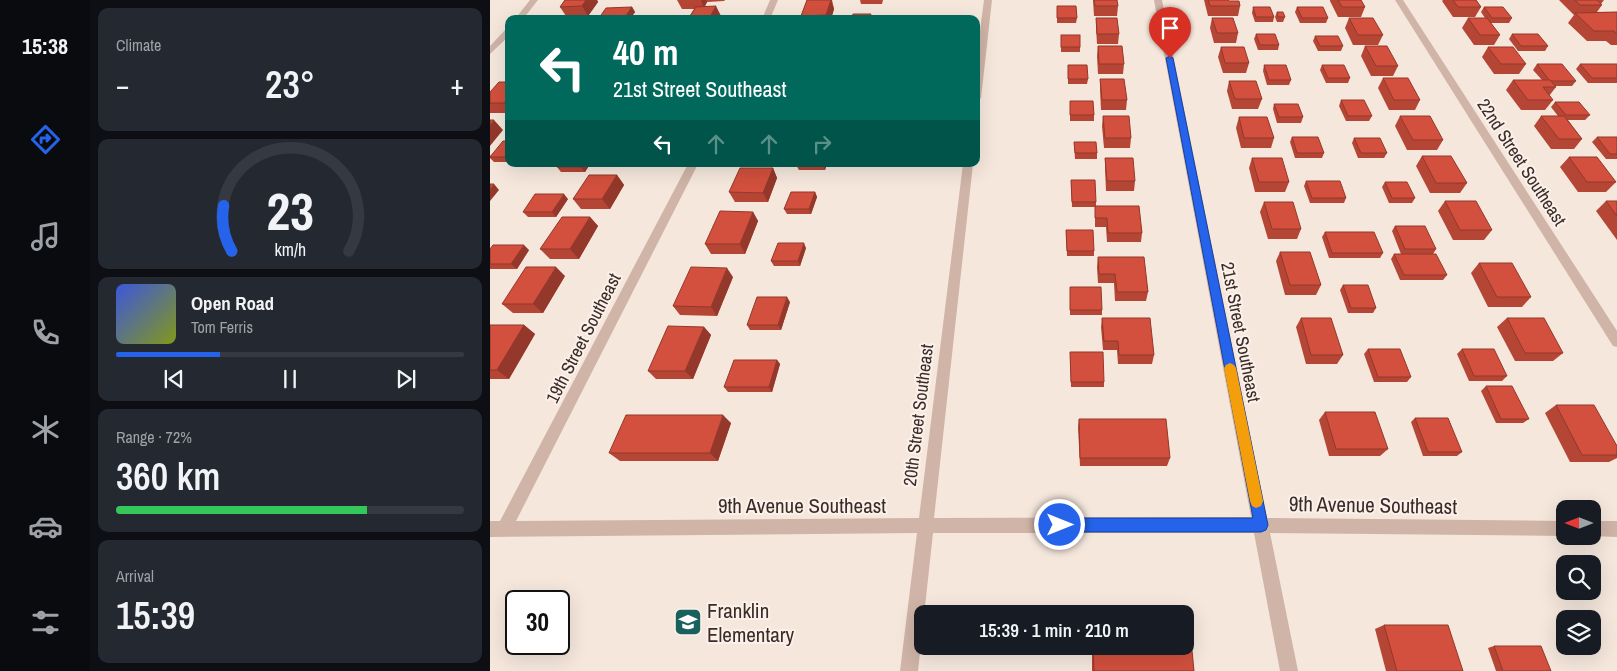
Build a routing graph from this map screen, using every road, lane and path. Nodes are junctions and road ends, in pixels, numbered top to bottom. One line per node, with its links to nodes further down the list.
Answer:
1 (534, 0): 6 (street)
2 (774, 0): 7 (street)
3 (988, 0): 10 (street)
4 (1158, 0): 14 (street, 21st Street Southeast)
5 (1399, 0): 13 (street, 22nd Street Southeast)
6 (522, 15)
7 (768, 15)
8 (505, 34): 9 (street)
9 (490, 51)
10 (980, 65)
11 (691, 167): 16 (street, 19th Street Southeast)
12 (968, 167): 15 (street, 20th Street Southeast)
13 (1617, 342)
14 (1261, 525): 15 (street, 9th Avenue Southeast); 17 (street, 9th Avenue Southeast); 21 (street, 21st Street Southeast)
15 (925, 526): 16 (street, 9th Avenue Southeast); 20 (street, 20th Street Southeast)
16 (497, 529)
17 (1556, 529)
18 (1601, 529): 19 (street)
19 (1617, 529)
20 (908, 671)
21 (1289, 671)

